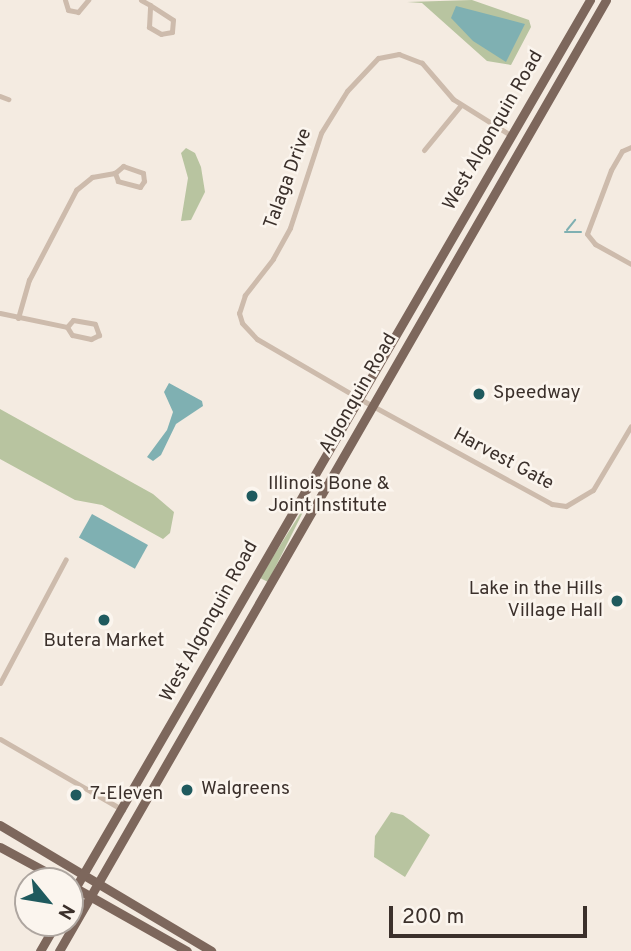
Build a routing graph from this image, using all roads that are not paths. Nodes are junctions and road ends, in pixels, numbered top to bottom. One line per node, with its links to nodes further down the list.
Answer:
1 (65, 0): 2 (street)
2 (88, 0)
3 (141, 0): 6 (street)
4 (590, 0): 10 (main road, West Algonquin Road)
5 (606, 0): 19 (main road, Algonquin Road)
6 (150, 5): 6 (street)
7 (0, 96): 8 (street)
8 (8, 99)
9 (461, 105): 10 (street, Talaga Drive); 12 (street); 18 (street, Talaga Drive)
10 (512, 136): 18 (main road, West Algonquin Road)
11 (631, 147): 14 (street)
12 (424, 150)
13 (115, 173): 13 (street); 16 (street)
14 (631, 264)
15 (0, 313): 16 (street)
16 (18, 318): 17 (street)
17 (67, 327): 17 (street)
18 (360, 399): 19 (street, Talaga Drive); 24 (main road, West Algonquin Road)
19 (372, 406): 20 (street, Harvest Gate); 31 (main road, Algonquin Road)
20 (631, 426)
21 (66, 559): 22 (street)
22 (0, 683)
23 (0, 739): 24 (street)
24 (123, 810): 29 (main road, West Algonquin Road)
25 (0, 825): 28 (main road)
26 (0, 847): 27 (main road)
27 (38, 867)
28 (68, 867)
29 (84, 873)
30 (84, 877): 31 (main road)
31 (95, 884): 33 (main road, Algonquin Road); 36 (main road)
32 (84, 892): 33 (main road)
33 (89, 895): 34 (main road, Algonquin Road); 35 (main road)
34 (60, 951)
35 (187, 951)
36 (211, 951)

